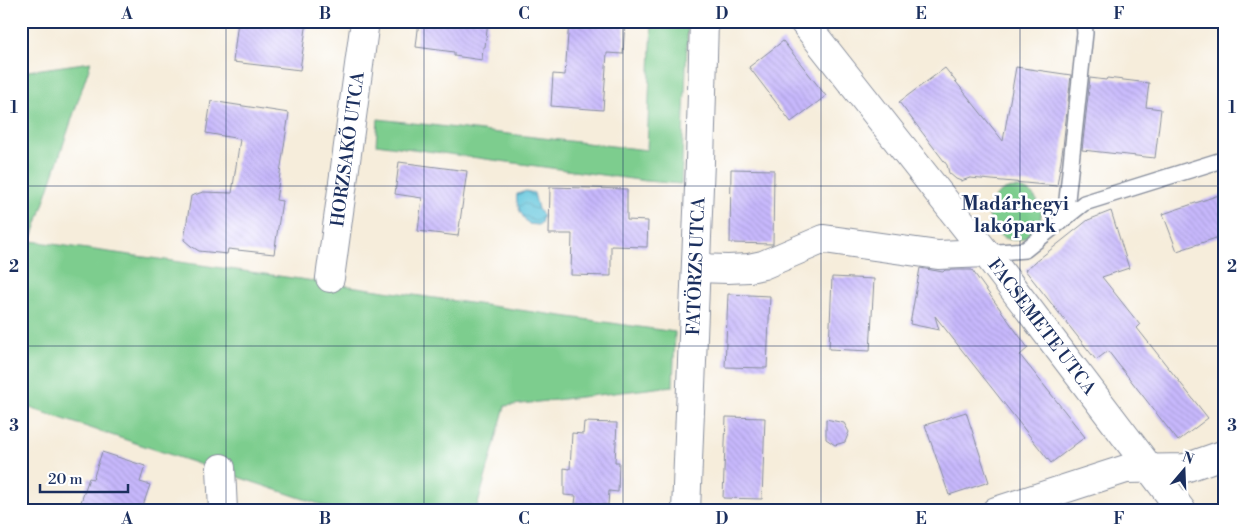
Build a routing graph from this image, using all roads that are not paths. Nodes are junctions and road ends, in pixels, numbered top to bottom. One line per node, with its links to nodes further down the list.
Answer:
1 (365, 21): 9 (street, HORZSAKŐ UTCA)
2 (704, 21): 8 (street, FATÖRZS UTCA)
3 (803, 21): 7 (street, FACSEMETE UTCA)
4 (1084, 22): 6 (lane)
5 (1225, 159): 6 (lane)
6 (1065, 218): 7 (lane)
7 (986, 253): 8 (street); 12 (street, FACSEMETE UTCA)
8 (696, 268): 14 (street, FATÖRZS UTCA)
9 (330, 278)
10 (1225, 454): 12 (street)
11 (221, 468): 13 (street)
12 (1149, 468): 15 (street); 16 (street, FACSEMETE UTCA)
13 (223, 511)
14 (686, 511)
15 (996, 511)
16 (1182, 511)

